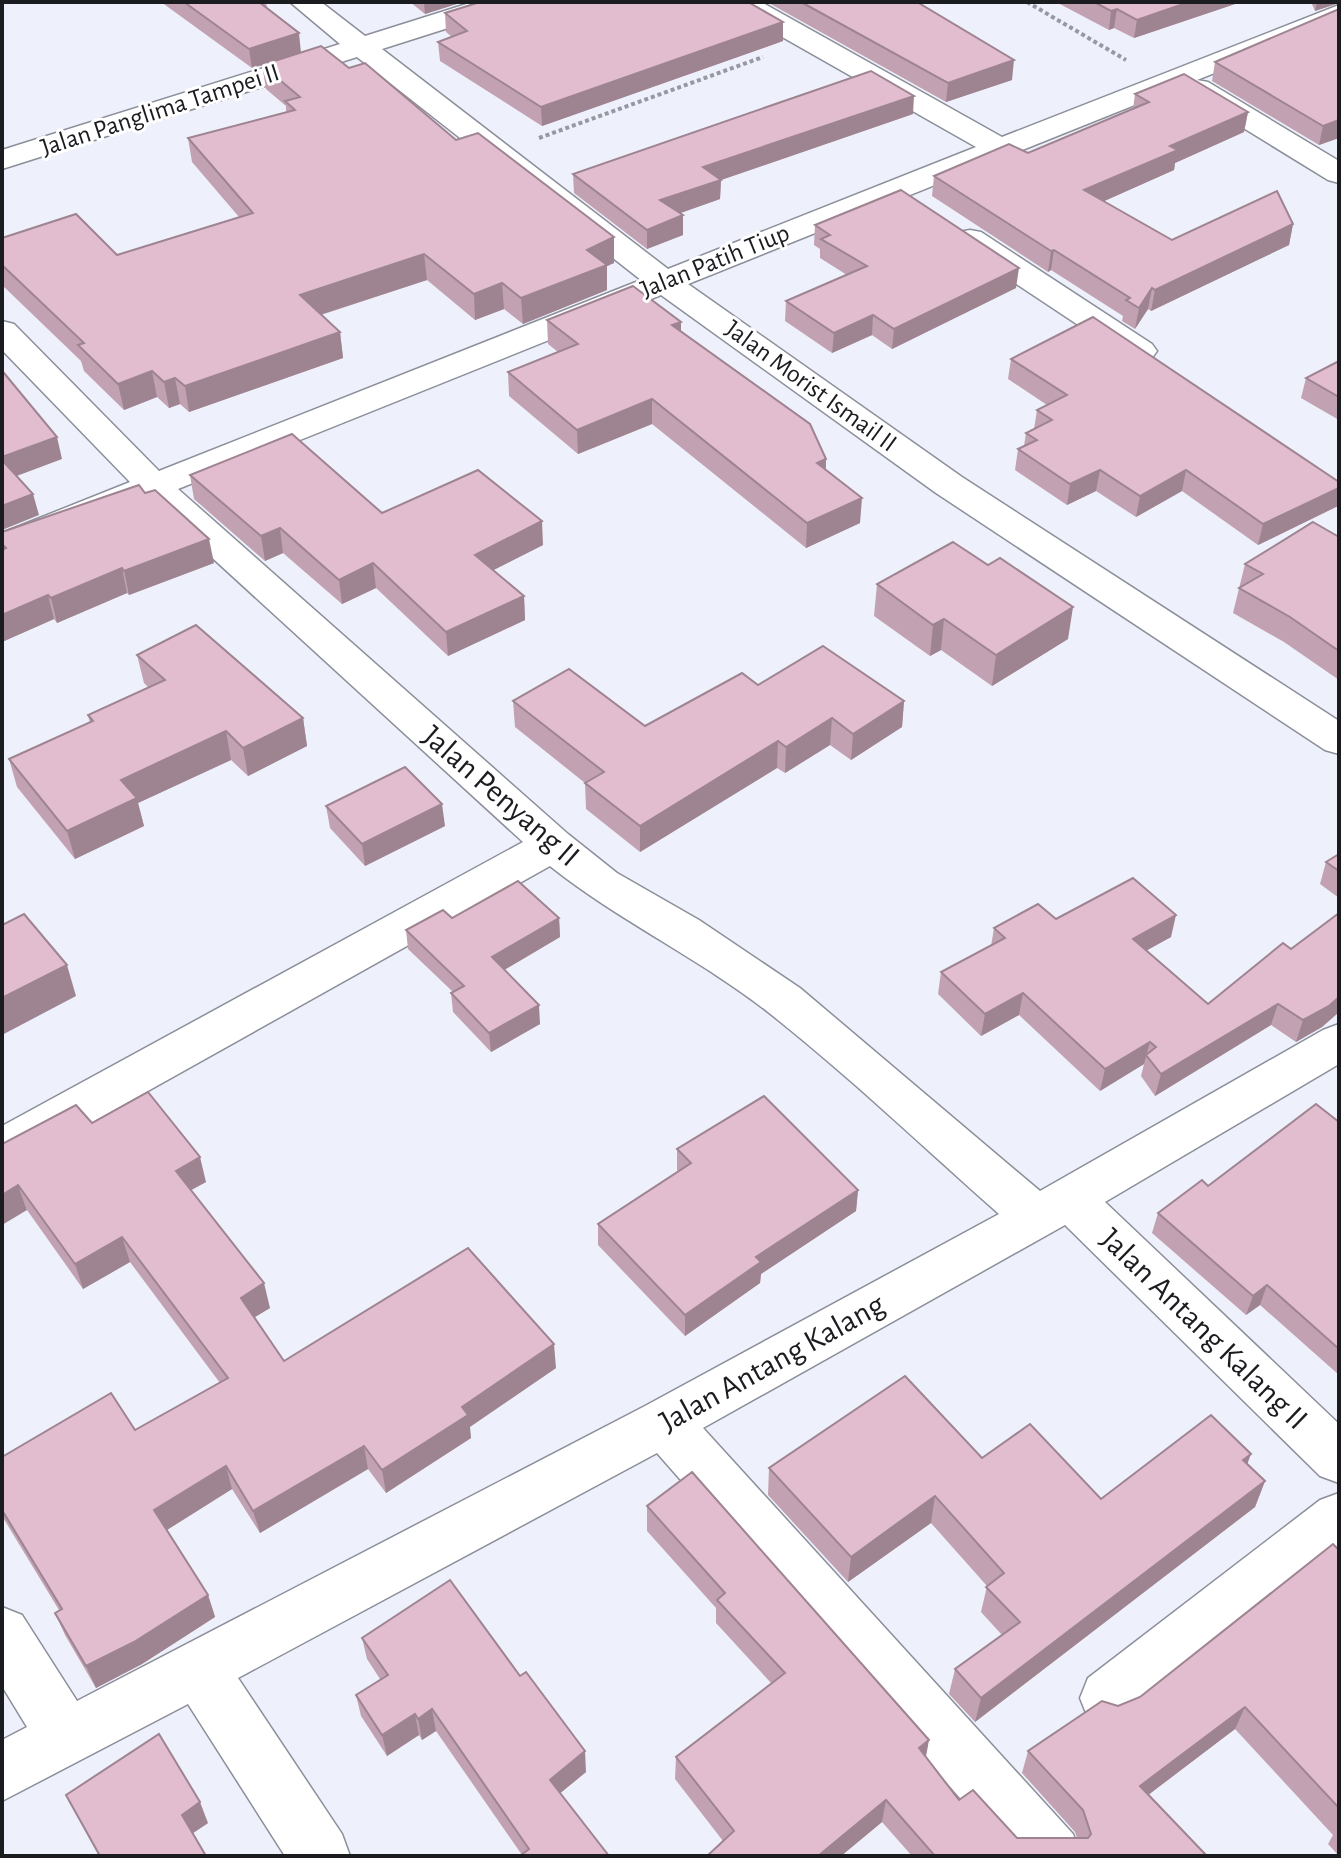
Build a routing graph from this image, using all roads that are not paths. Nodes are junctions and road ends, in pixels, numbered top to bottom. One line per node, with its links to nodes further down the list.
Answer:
1 (304, 2): 5 (street, Jalan Morist Ismail II)
2 (501, 2): 5 (street, Jalan Panglima Tampei II)
3 (741, 2): 7 (street)
4 (1339, 13): 6 (street, Jalan Patih Tiup)
5 (359, 46): 8 (street, Jalan Panglima Tampei II); 11 (street, Jalan Morist Ismail II)
6 (1172, 80): 7 (street, Jalan Patih Tiup); 9 (street)
7 (1000, 148): 10 (street, Jalan Patih Tiup)
8 (2, 160)
9 (1339, 174)
10 (921, 207): 11 (street, Jalan Patih Tiup); 13 (street)
11 (663, 281): 14 (street, Jalan Patih Tiup); 16 (street, Jalan Morist Ismail II)
12 (2, 331): 14 (street, Jalan Penyang II)
13 (1169, 371)
14 (154, 486): 15 (street, Jalan Patih Tiup); 17 (street, Jalan Penyang II)
15 (2, 546)
16 (1339, 740)
17 (553, 845): 19 (street); 20 (street, Jalan Penyang II)
18 (1339, 1042): 20 (street, Jalan Antang Kalang)
19 (2, 1149)
20 (1053, 1207): 21 (street, Jalan Antang Kalang); 22 (street, Jalan Antang Kalang II)
21 (664, 1423): 25 (street, Jalan Antang Kalang); 30 (street)
22 (1339, 1459)
23 (1339, 1518): 26 (street)
24 (2, 1634): 27 (street)
25 (198, 1668): 27 (street, Jalan Antang Kalang); 29 (street)
26 (1109, 1698)
27 (66, 1737): 28 (street, Jalan Antang Kalang)
28 (2, 1772)
29 (320, 1856)
30 (1051, 1856)

